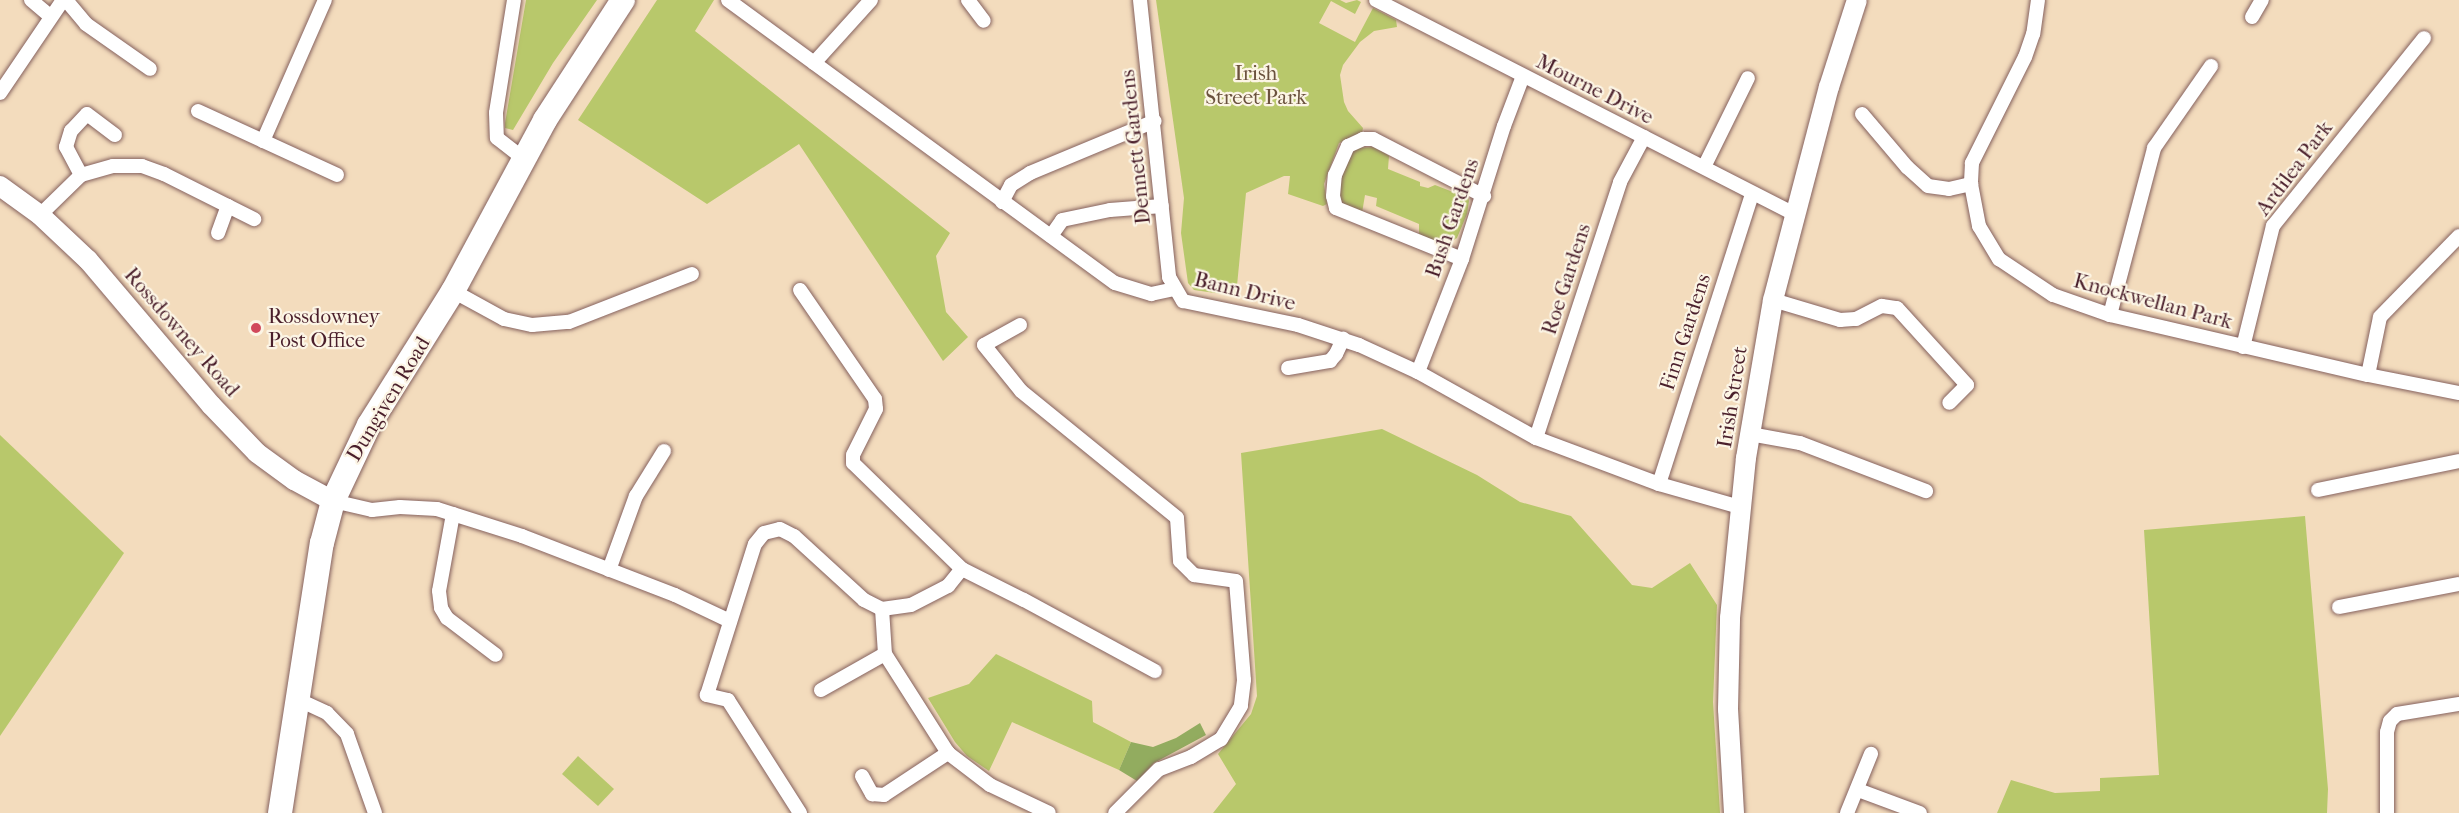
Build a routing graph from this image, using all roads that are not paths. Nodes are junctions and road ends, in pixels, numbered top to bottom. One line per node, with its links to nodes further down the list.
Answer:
1 (31, 0): 14 (street)
2 (65, 0): 14 (street); 20 (street)
3 (326, 0): 29 (street)
4 (514, 0): 30 (street)
5 (623, 0): 30 (highway, Dungiven Road)
6 (728, 0): 18 (street, Bann Drive)
7 (871, 0): 18 (street)
8 (968, 0): 16 (street)
9 (1140, 0): 26 (street, Dennett Gardens)
10 (1376, 0): 21 (street, Mourne Drive)
11 (1857, 0): 42 (main road, Irish Street)
12 (2038, 0): 34 (street, Knockwellan Park)
13 (2262, 0): 15 (street)
14 (50, 16): 23 (street)
15 (2252, 17)
16 (984, 21)
17 (2424, 38): 56 (street, Ardilea Park)
18 (814, 63): 38 (street, Bann Drive)
19 (2211, 66): 53 (street)
20 (150, 69)
21 (1523, 76): 28 (street, Mourne Drive); 37 (street, Bush Gardens)
22 (1749, 78): 31 (street)
23 (0, 93)
24 (198, 111): 29 (street)
25 (1862, 114): 34 (street)
26 (1155, 121): 38 (street); 40 (street, Dennett Gardens)
27 (115, 135): 32 (street)
28 (1644, 137): 31 (street, Mourne Drive); 63 (street, Roe Gardens)
29 (263, 141): 33 (street)
30 (524, 158): 51 (highway, Dungiven Road)
31 (1704, 166): 36 (street, Mourne Drive)
32 (81, 175): 39 (street); 41 (street)
33 (337, 175)
34 (1971, 184): 53 (street, Knockwellan Park)
35 (0, 186): 41 (main road, Rossdowney Road)
36 (1752, 194): 42 (street, Mourne Drive); 66 (street, Finn Gardens)
37 (1484, 196): 47 (street, Bush Gardens); 47 (street)
38 (1002, 202): 45 (street, Bann Drive)
39 (228, 206): 43 (street); 44 (street)
40 (1161, 206): 45 (street); 50 (street, Dennett Gardens)
41 (40, 214): 69 (main road, Rossdowney Road)
42 (1795, 214): 52 (main road, Irish Street)
43 (254, 219)
44 (218, 233)
45 (1051, 236): 50 (street, Bann Drive)
46 (2456, 242): 59 (street)
47 (1462, 259): 58 (street, Bush Gardens)
48 (692, 274): 51 (street)
49 (800, 290): 72 (street)
50 (1174, 290): 55 (street, Bann Drive)
51 (453, 291): 69 (highway, Dungiven Road)
52 (1773, 300): 61 (street); 62 (main road, Irish Street)
53 (2110, 315): 56 (street, Knockwellan Park)
54 (1020, 325): 92 (street)
55 (1343, 339): 57 (street); 58 (street, Bann Drive)
56 (2243, 347): 59 (street, Knockwellan Park)
57 (1288, 368)
58 (1418, 372): 63 (street, Bann Drive)
59 (2368, 375): 60 (street, Knockwellan Park)
60 (2459, 393)
61 (1949, 403)
62 (1750, 434): 68 (street); 70 (main road, Irish Street)
63 (1536, 438): 66 (street, Bann Drive)
64 (664, 451): 73 (street)
65 (2459, 461): 67 (street)
66 (1659, 484): 70 (street, Bann Drive)
67 (2318, 490)
68 (1926, 491)
69 (333, 501): 71 (street); 82 (highway, Dungiven Road)
70 (1740, 507): 93 (main road, Irish Street)
71 (453, 514): 73 (street); 79 (street)
72 (962, 569): 76 (street); 80 (street)
73 (609, 570): 77 (street)
74 (2459, 584): 75 (street)
75 (2339, 607)
76 (882, 609): 77 (street); 78 (street)
77 (730, 621): 90 (street)
78 (885, 654): 81 (street); 84 (street)
79 (496, 655)
80 (1155, 671)
81 (821, 690)
82 (297, 699): 88 (highway, Dungiven Road); 89 (street)
83 (2459, 704): 96 (street)
84 (948, 753): 86 (street); 91 (street)
85 (1870, 754): 87 (street)
86 (862, 776)
87 (1858, 790): 94 (street); 95 (street)
88 (280, 813)
89 (375, 813)
90 (800, 813)
91 (1049, 813)
92 (1115, 813)
93 (1734, 813)
94 (1847, 813)
95 (1920, 813)
96 (2388, 813)

